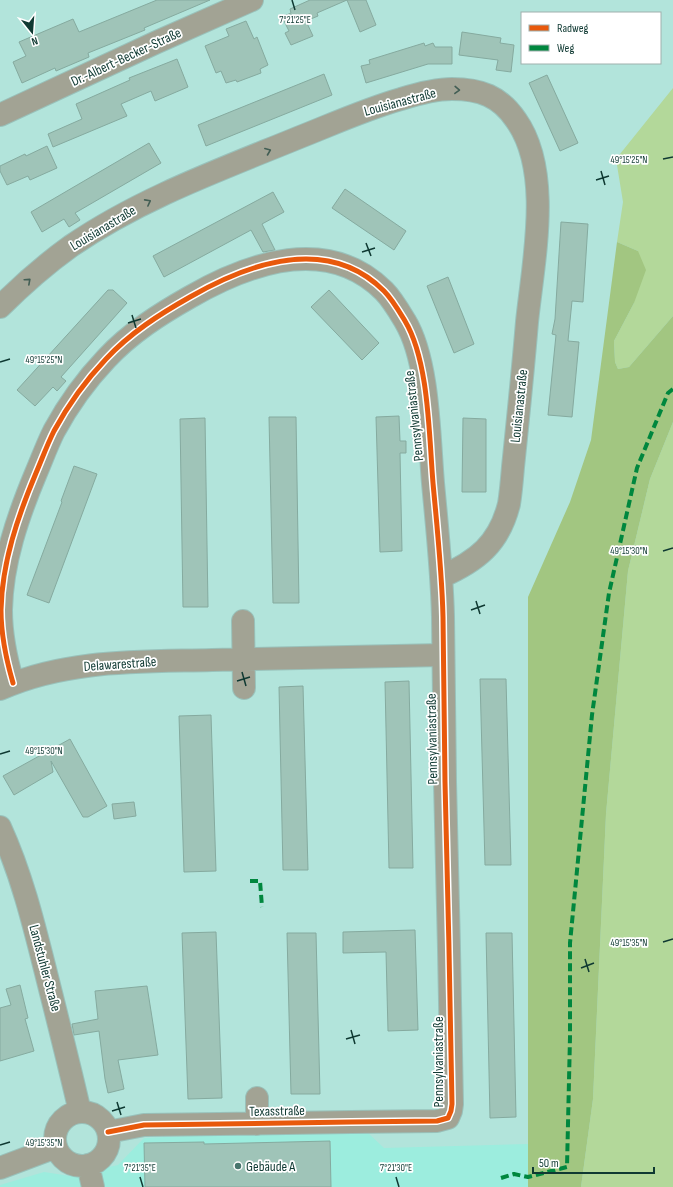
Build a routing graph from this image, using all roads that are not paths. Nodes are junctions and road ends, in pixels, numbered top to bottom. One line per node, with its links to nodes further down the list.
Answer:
1 (252, 0): 2 (street, Dr.-Albert-Becker-Straße)
2 (0, 115)
3 (0, 308): 4 (street, Louisianastraße, one-way to 4)
4 (441, 577): 6 (street, Pennsylvaniastraße); 8 (street, Pennsylvaniastraße)
5 (243, 621): 7 (street)
6 (442, 655): 7 (street, Delawarestraße); 13 (street, Pennsylvaniastraße)
7 (243, 659): 8 (street, Delawarestraße); 9 (street)
8 (6, 686)
9 (244, 688)
10 (0, 827): 12 (street, Landstuhler Straße)
11 (256, 1098): 14 (street)
12 (80, 1112): 15 (street); 16 (street)
13 (448, 1118): 14 (street, Texasstraße)
14 (257, 1124): 15 (street, Texasstraße)
15 (108, 1132): 17 (street)
16 (56, 1147): 17 (street); 18 (street)
17 (88, 1165): 19 (street)
18 (0, 1168)
19 (93, 1187)

